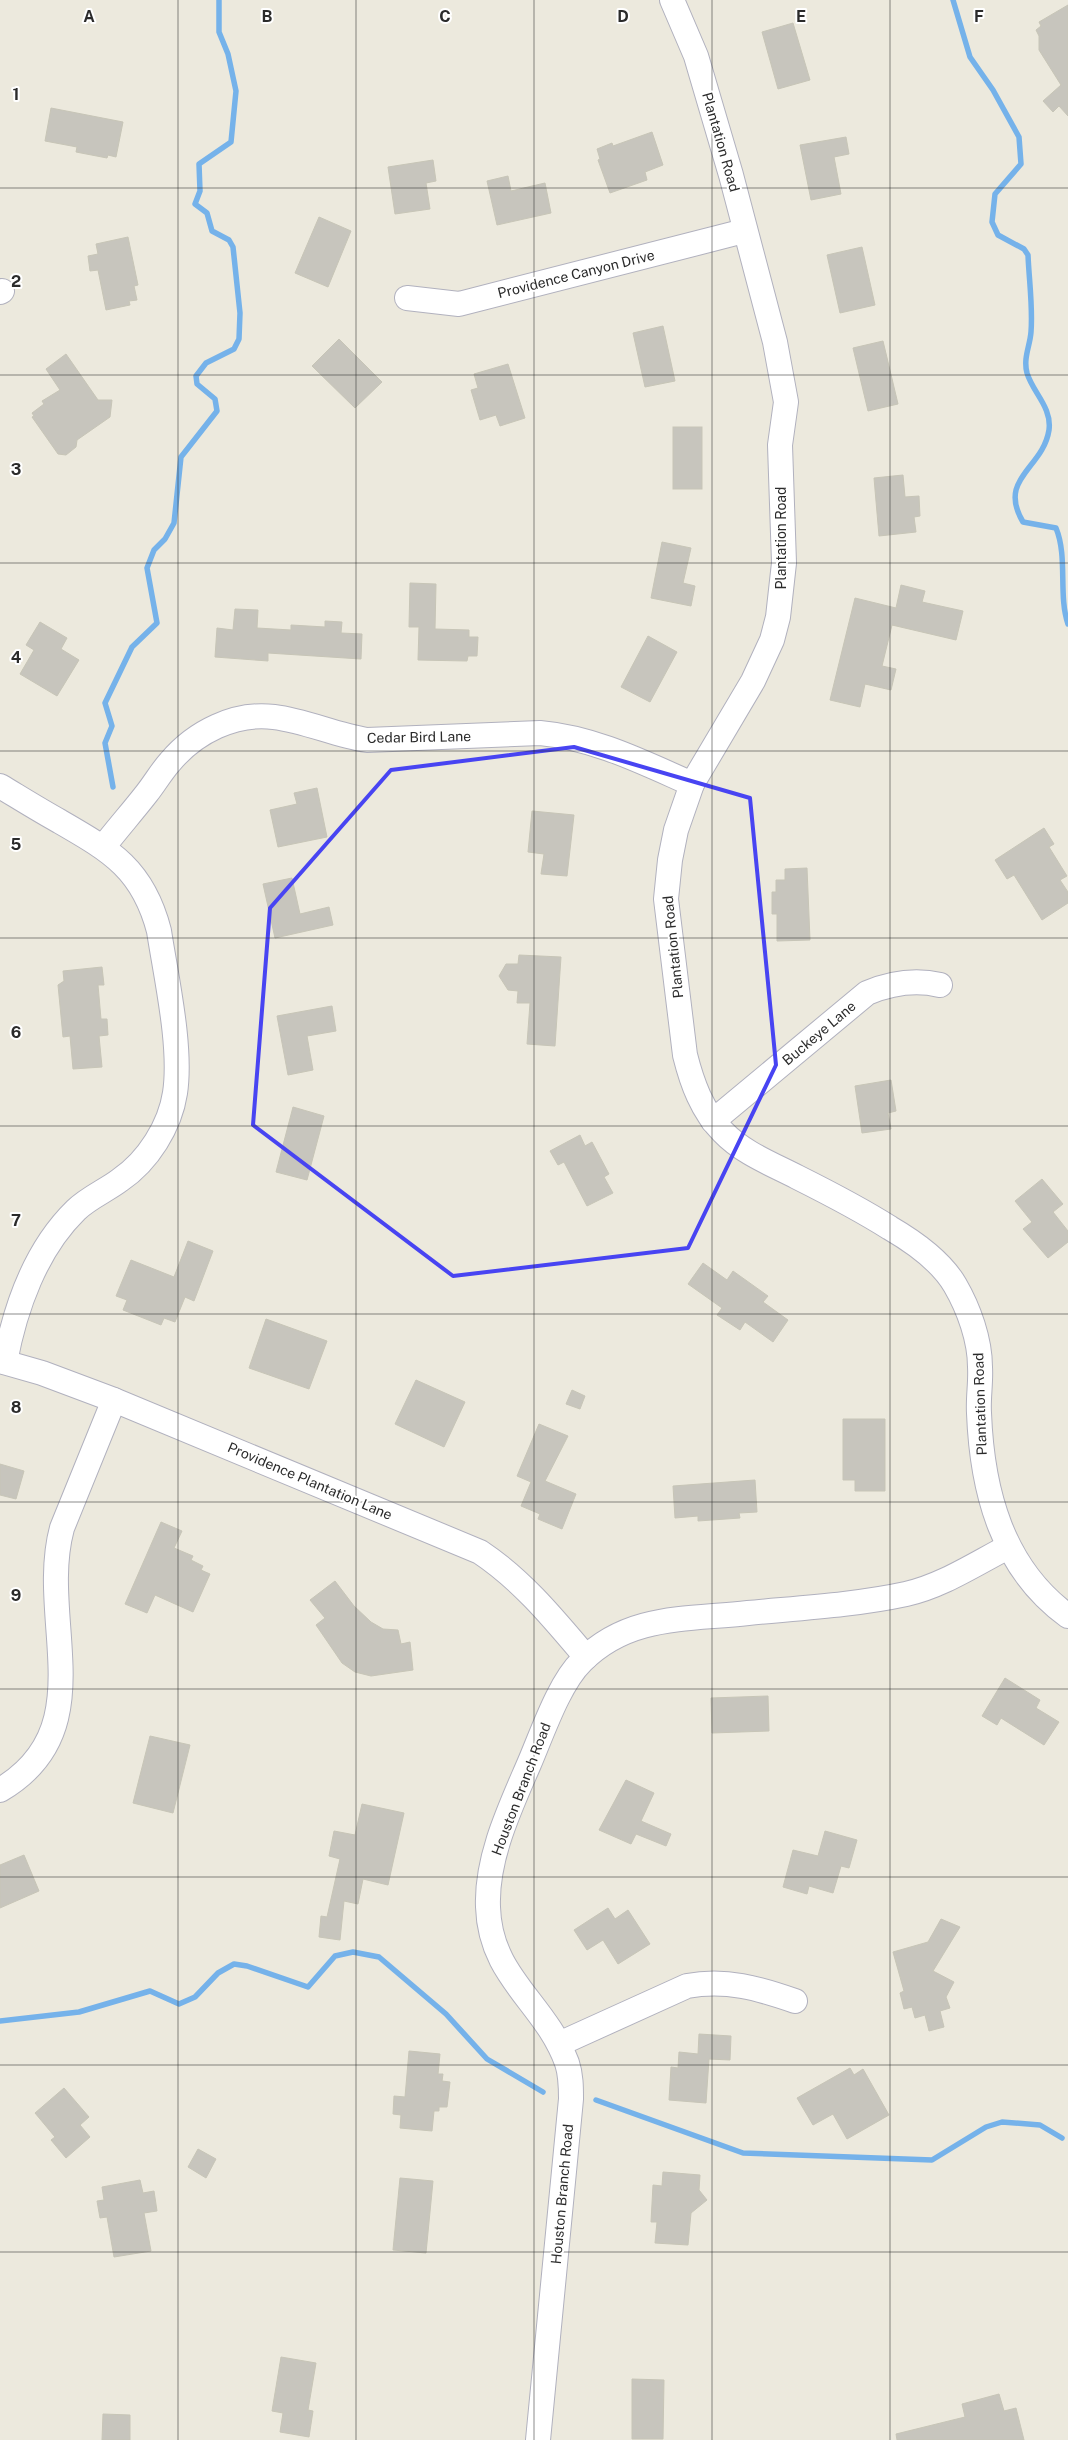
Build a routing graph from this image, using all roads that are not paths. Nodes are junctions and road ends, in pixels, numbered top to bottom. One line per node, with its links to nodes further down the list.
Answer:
1 (672, 0): 2 (street, Plantation Road)
2 (744, 230): 3 (street, Providence Canyon Drive); 4 (street, Plantation Road)
3 (407, 298)
4 (692, 784): 6 (street, Cedar Bird Lane); 8 (street, Plantation Road)
5 (0, 786): 6 (street)
6 (104, 846): 9 (street)
7 (940, 985): 8 (street, Buckeye Lane)
8 (714, 1121): 11 (street, Plantation Road)
9 (2, 1361): 10 (street, Providence Plantation Lane)
10 (114, 1400): 13 (street, Providence Plantation Lane); 14 (street)
11 (1008, 1547): 12 (street, Plantation Road); 13 (street, Houston Branch Road)
12 (1068, 1616)
13 (586, 1657): 16 (street, Houston Branch Road)
14 (0, 1790)
15 (795, 2001): 16 (street)
16 (559, 2044): 17 (street, Houston Branch Road)
17 (538, 2440)

